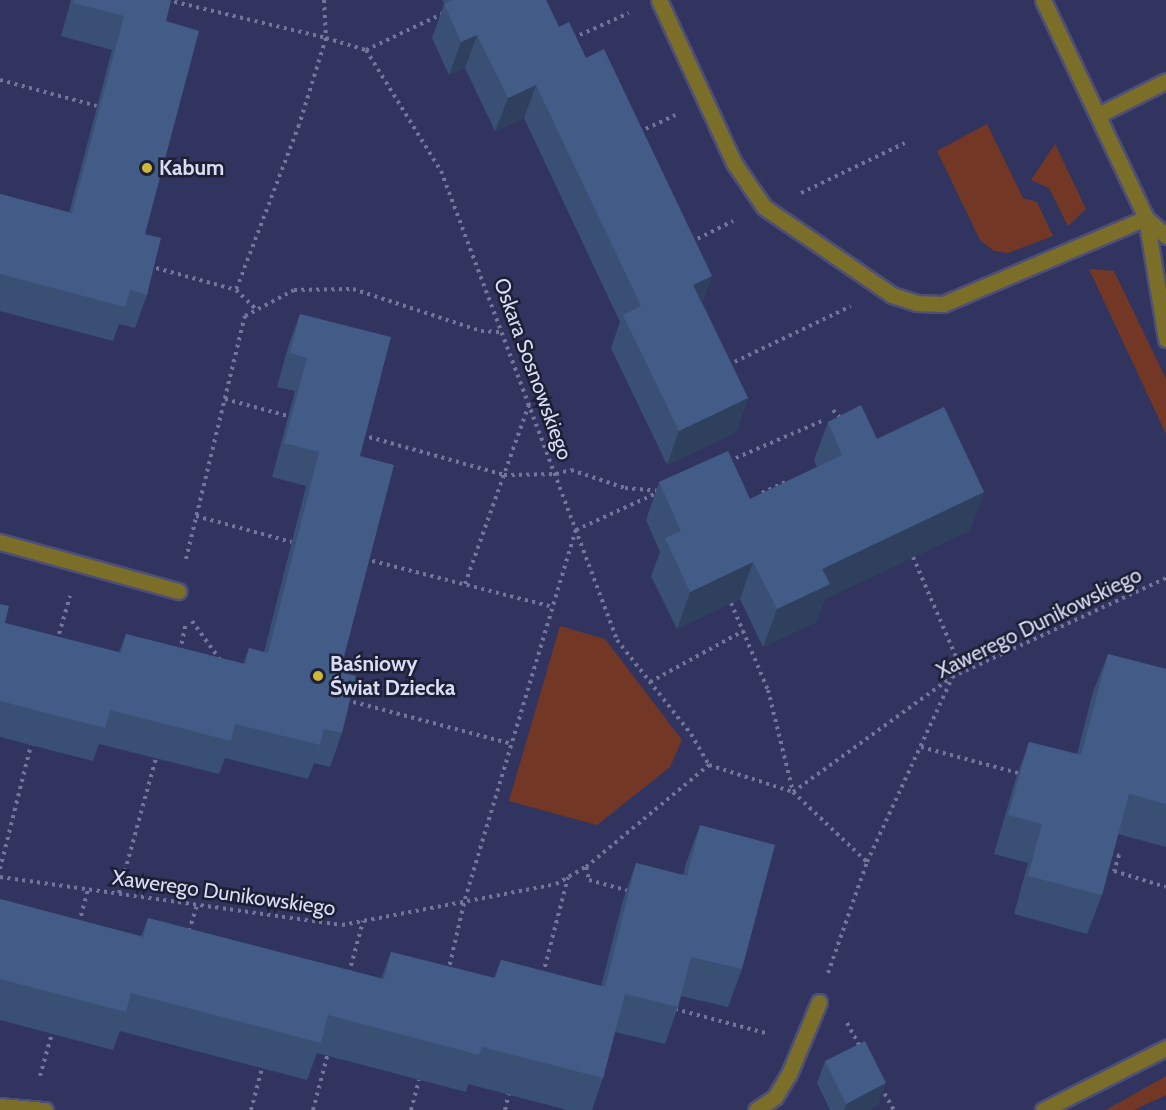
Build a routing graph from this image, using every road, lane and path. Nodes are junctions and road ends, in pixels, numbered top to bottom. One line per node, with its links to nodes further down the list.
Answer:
1 (167, 0): 7 (path)
2 (324, 0): 7 (path)
3 (659, 0): 12 (street)
4 (1042, 0): 14 (street)
5 (637, 9): 8 (path)
6 (451, 10): 9 (path)
7 (326, 38): 9 (path); 24 (path)
8 (563, 43)
9 (366, 50): 26 (path, Oskara Sosnowskiego)
10 (0, 80): 13 (path)
11 (1166, 81): 14 (street)
12 (706, 100): 15 (path); 18 (street)
13 (97, 106)
14 (1098, 115): 19 (street)
15 (630, 136)
16 (905, 143): 17 (path)
17 (814, 186)
18 (764, 207): 21 (path); 23 (street)
19 (1146, 218): 20 (street); 23 (street); 27 (street)
20 (1166, 236)
21 (682, 246)
22 (138, 263): 24 (path)
23 (868, 280): 28 (path)
24 (236, 291): 25 (path)
25 (257, 310): 26 (path); 29 (path)
26 (503, 332): 30 (path, Oskara Sosnowskiego)
27 (1166, 339)
28 (718, 369)
29 (225, 399): 32 (path); 43 (path)
30 (529, 404): 37 (path, Oskara Sosnowskiego); 38 (path)
31 (833, 410): 34 (path)
32 (288, 416)
33 (824, 420): 36 (path)
34 (845, 423)
35 (362, 435): 38 (path)
36 (725, 462)
37 (556, 474): 38 (path); 41 (path); 44 (path, Oskara Sosnowskiego)
38 (504, 475): 51 (path)
39 (788, 481): 42 (path)
40 (671, 487): 41 (path)
41 (660, 492): 44 (path)
42 (752, 498)
43 (196, 516): 46 (path); 52 (path)
44 (576, 530): 54 (path); 61 (path, Oskara Sosnowskiego)
45 (0, 542): 49 (street)
46 (292, 542)
47 (913, 557): 59 (path)
48 (365, 559): 51 (path)
49 (79, 564): 52 (street); 56 (path)
50 (1166, 578): 59 (path, Xawerego Dunikowskiego)
51 (465, 584): 54 (path)
52 (178, 591)
53 (732, 603): 55 (path)
54 (554, 607): 63 (path)
55 (743, 631): 61 (path); 69 (path)
56 (55, 649)
57 (178, 660): 58 (path)
58 (227, 668)
59 (963, 673): 60 (path, Xawerego Dunikowskiego)
60 (952, 677): 65 (path); 69 (path, Xawerego Dunikowskiego)
61 (650, 682): 67 (path, Oskara Sosnowskiego)
62 (339, 700): 63 (path)
63 (512, 744): 80 (path)
64 (31, 745): 73 (path)
65 (921, 747): 68 (path); 71 (path)
66 (156, 758): 79 (path)
67 (709, 765): 69 (path); 72 (path, Xawerego Dunikowskiego)
68 (1035, 777)
69 (793, 792): 71 (path)
70 (1110, 852): 76 (path)
71 (867, 862): 87 (path)
72 (586, 867): 75 (path, Xawerego Dunikowskiego); 78 (path)
73 (0, 868)
74 (0, 876): 77 (path, Xawerego Dunikowskiego)
75 (568, 877): 80 (path, Xawerego Dunikowskiego); 85 (path)
76 (1166, 887)
77 (88, 889): 79 (path, Xawerego Dunikowskiego); 83 (path)
78 (632, 892)
79 (119, 893): 81 (path, Xawerego Dunikowskiego)
80 (465, 899): 82 (path, Xawerego Dunikowskiego); 88 (path)
81 (196, 904): 82 (path, Xawerego Dunikowskiego); 84 (path)
82 (363, 921): 86 (path)
83 (76, 935)
84 (188, 935)
85 (543, 977)
86 (347, 978)
87 (825, 983): 89 (path); 95 (path)
88 (445, 984)
89 (819, 1002): 92 (street)
90 (674, 1009): 92 (path)
91 (52, 1034): 101 (path)
92 (804, 1044): 106 (street)
93 (330, 1046): 103 (path)
94 (1166, 1048): 108 (street)
95 (862, 1051)
96 (262, 1068): 102 (path)
97 (419, 1080): 104 (path)
98 (878, 1081): 107 (path)
99 (512, 1083): 105 (path)
100 (0, 1106): 101 (street)
101 (38, 1108)
102 (251, 1110)
103 (313, 1110)
104 (411, 1110)
105 (505, 1110)
106 (756, 1110)
107 (894, 1110)
108 (1043, 1110)

